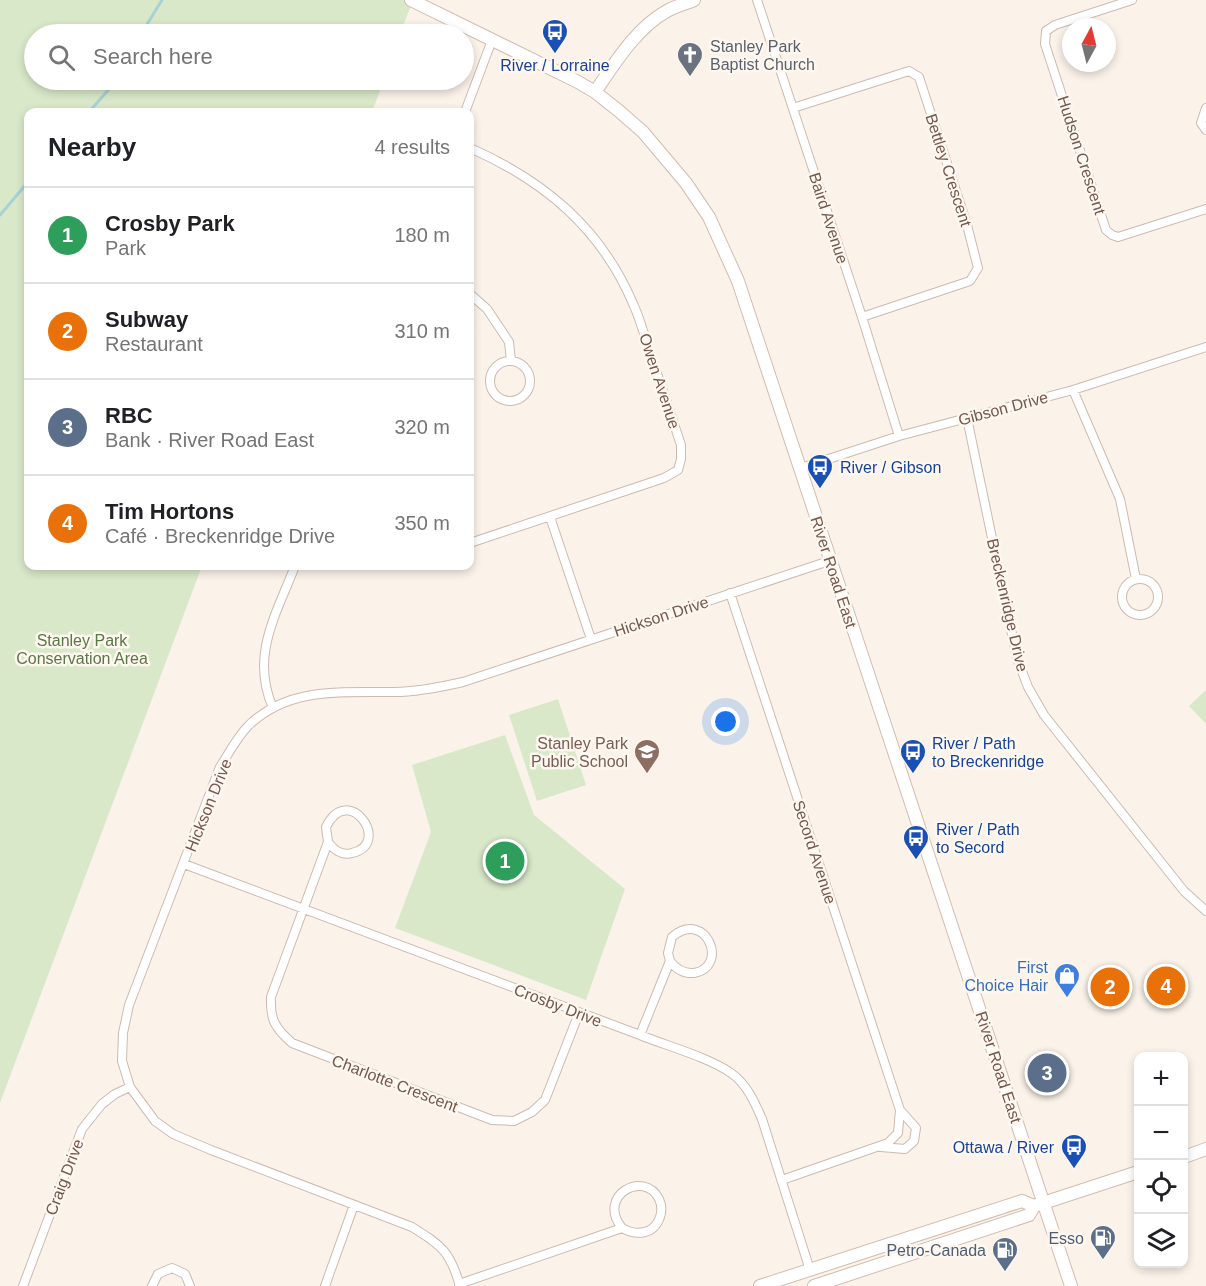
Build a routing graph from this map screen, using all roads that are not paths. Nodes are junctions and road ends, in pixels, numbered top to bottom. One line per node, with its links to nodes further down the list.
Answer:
1 (411, 0): 5 (street, River Road East)
2 (694, 0): 10 (street)
3 (757, 0): 12 (street, Baird Avenue)
4 (1132, 0): 16 (street, Hudson Crescent)
5 (460, 24)
6 (474, 31): 7 (street, River Road East)
7 (492, 40): 8 (street); 10 (street, River Road East)
8 (474, 88)
9 (473, 90): 11 (street)
10 (595, 92): 24 (street, River Road East)
11 (466, 108)
12 (793, 108): 18 (street, Baird Avenue); 18 (street, Bettley Crescent)
13 (1206, 108): 14 (street)
14 (1206, 130)
15 (474, 150): 25 (street, Owen Avenue)
16 (1206, 210)
17 (474, 297): 20 (street)
18 (862, 318): 23 (street, Baird Avenue)
19 (1206, 347): 21 (street, Gibson Drive)
20 (511, 361): 20 (street)
21 (1073, 390): 22 (street, Gibson Drive); 29 (street)
22 (967, 418): 23 (street, Gibson Drive); 36 (street, Breckenridge Drive)
23 (899, 436): 24 (street, Gibson Drive)
24 (801, 468): 27 (street, River Road East)
25 (550, 517): 26 (street, Owen Avenue); 31 (street)
26 (474, 542)
27 (829, 561): 30 (street, Hickson Drive); 47 (street, River Road East)
28 (293, 570): 32 (street)
29 (1136, 579): 29 (street)
30 (730, 593): 31 (street, Hickson Drive); 41 (street, Secord Avenue)
31 (591, 639): 32 (street, Hickson Drive)
32 (273, 708): 34 (street, Hickson Drive)
33 (328, 842): 33 (street); 35 (street, Charlotte Crescent)
34 (184, 864): 35 (street, Crosby Drive); 40 (street, Hickson Drive)
35 (304, 910): 38 (street, Crosby Drive); 38 (street, Charlotte Crescent)
36 (1206, 911)
37 (670, 961): 37 (street); 39 (street)
38 (579, 1013): 39 (street, Crosby Drive)
39 (640, 1035): 46 (street, Crosby Drive)
40 (130, 1087): 48 (street, Hickson Drive); 53 (street, Craig Drive)
41 (900, 1110): 42 (street); 42 (street, Secord Avenue)
42 (881, 1147): 46 (street, Secord Avenue)
43 (1206, 1149): 44 (street)
44 (1188, 1156)
45 (1134, 1173): 47 (street)
46 (782, 1179): 50 (street, Crosby Drive)
47 (1039, 1204): 50 (street); 57 (street); 58 (street, River Road East)
48 (354, 1205): 51 (street); 52 (street, Hickson Drive)
49 (622, 1228): 49 (street); 52 (street)
50 (810, 1270): 56 (street)
51 (328, 1284)
52 (460, 1285)
53 (23, 1286)
54 (152, 1286): 55 (street)
55 (190, 1286)
56 (760, 1286)
57 (814, 1286)
58 (1071, 1286)

